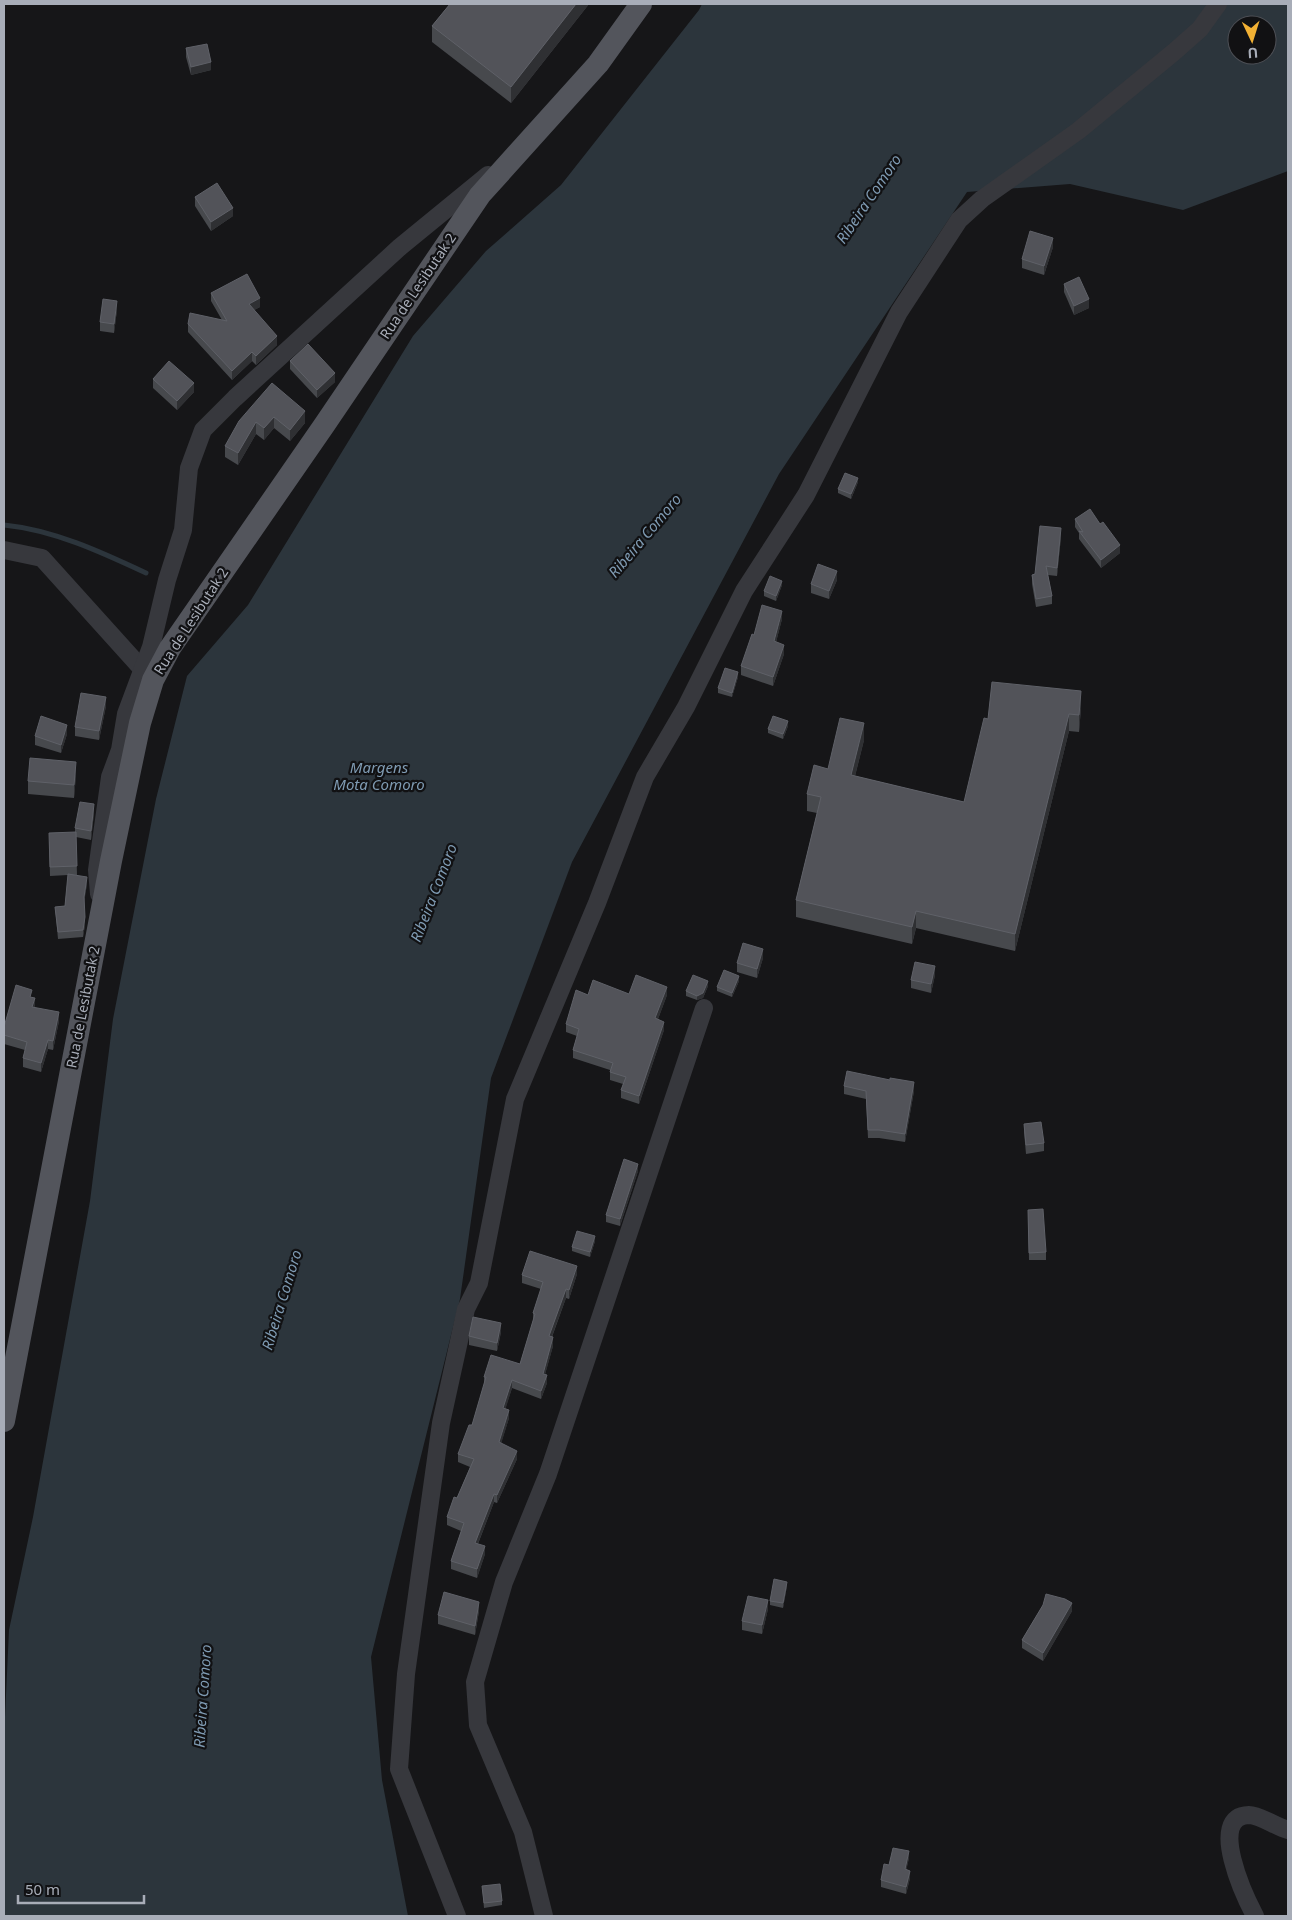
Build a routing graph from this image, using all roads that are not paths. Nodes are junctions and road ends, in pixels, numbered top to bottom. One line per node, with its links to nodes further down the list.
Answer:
1 (642, 4): 3 (main road, Rua de Lesibutak 2)
2 (1218, 4): 10 (street)
3 (525, 144): 5 (street); 6 (main road, Rua de Lesibutak 2)
4 (4, 550): 5 (street)
5 (142, 670): 6 (street)
6 (100, 919): 8 (main road, Rua de Lesibutak 2)
7 (704, 1008): 11 (street)
8 (4, 1421)
9 (1288, 1830): 12 (street)
10 (457, 1916)
11 (544, 1916)
12 (1255, 1916)

